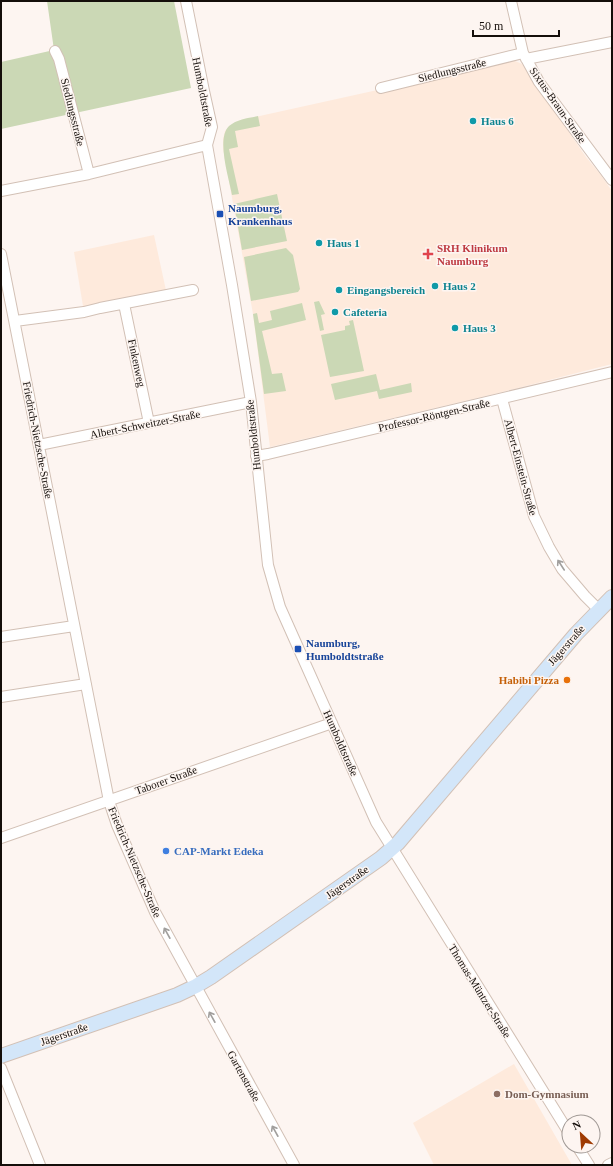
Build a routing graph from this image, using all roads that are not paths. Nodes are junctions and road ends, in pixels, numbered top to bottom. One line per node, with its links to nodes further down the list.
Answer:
1 (186, 1): 7 (street, Humboldtstraße)
2 (511, 1): 5 (street, Sixtus-Braun-Straße)
3 (612, 42): 5 (street, Siedlungsstraße)
4 (55, 51): 8 (street, Siedlungsstraße)
5 (524, 56): 6 (street, Siedlungsstraße); 9 (street, Sixtus-Braun-Straße)
6 (380, 88)
7 (207, 145): 8 (street); 17 (street, Humboldtstraße)
8 (89, 174): 10 (street)
9 (612, 180)
10 (1, 191)
11 (1, 254): 14 (street, Friedrich-Nietzsche-Straße)
12 (192, 290): 13 (street)
13 (124, 304): 14 (street); 18 (street, Finkenweg)
14 (14, 321): 19 (street, Friedrich-Nietzsche-Straße)
15 (612, 372): 16 (street, Professor-Röntgen-Straße)
16 (502, 399): 20 (street, Professor-Röntgen-Straße); 22 (street, Albert-Einstein-Straße, one-way to 16)
17 (251, 402): 18 (street, Albert-Schweitzer-Straße); 20 (street, Humboldtstraße)
18 (149, 423): 19 (street, Albert-Schweitzer-Straße)
19 (39, 445): 23 (street, Friedrich-Nietzsche-Straße)
20 (256, 456): 27 (street, Humboldtstraße)
21 (612, 597): 22 (main road, Jägerstraße)
22 (599, 610): 30 (main road, Jägerstraße)
23 (74, 626): 24 (street); 25 (street, Friedrich-Nietzsche-Straße)
24 (1, 637)
25 (86, 684): 26 (street); 28 (street, Friedrich-Nietzsche-Straße)
26 (1, 697)
27 (332, 723): 28 (street, Taborer Straße); 30 (street, Humboldtstraße)
28 (109, 801): 29 (street, Taborer Straße); 31 (street, Friedrich-Nietzsche-Straße, one-way to 28)
29 (1, 838)
30 (392, 848): 31 (main road, Jägerstraße); 34 (street, Thomas-Müntzer-Straße)
31 (196, 986): 32 (main road, Jägerstraße); 38 (street, Gartenstraße, one-way to 31)
32 (1, 1056)
33 (1, 1068): 37 (street)
34 (561, 1120)
35 (582, 1154): 39 (street)
36 (612, 1163): 40 (street)
37 (40, 1165)
38 (294, 1165)
39 (589, 1165)
40 (608, 1165)

